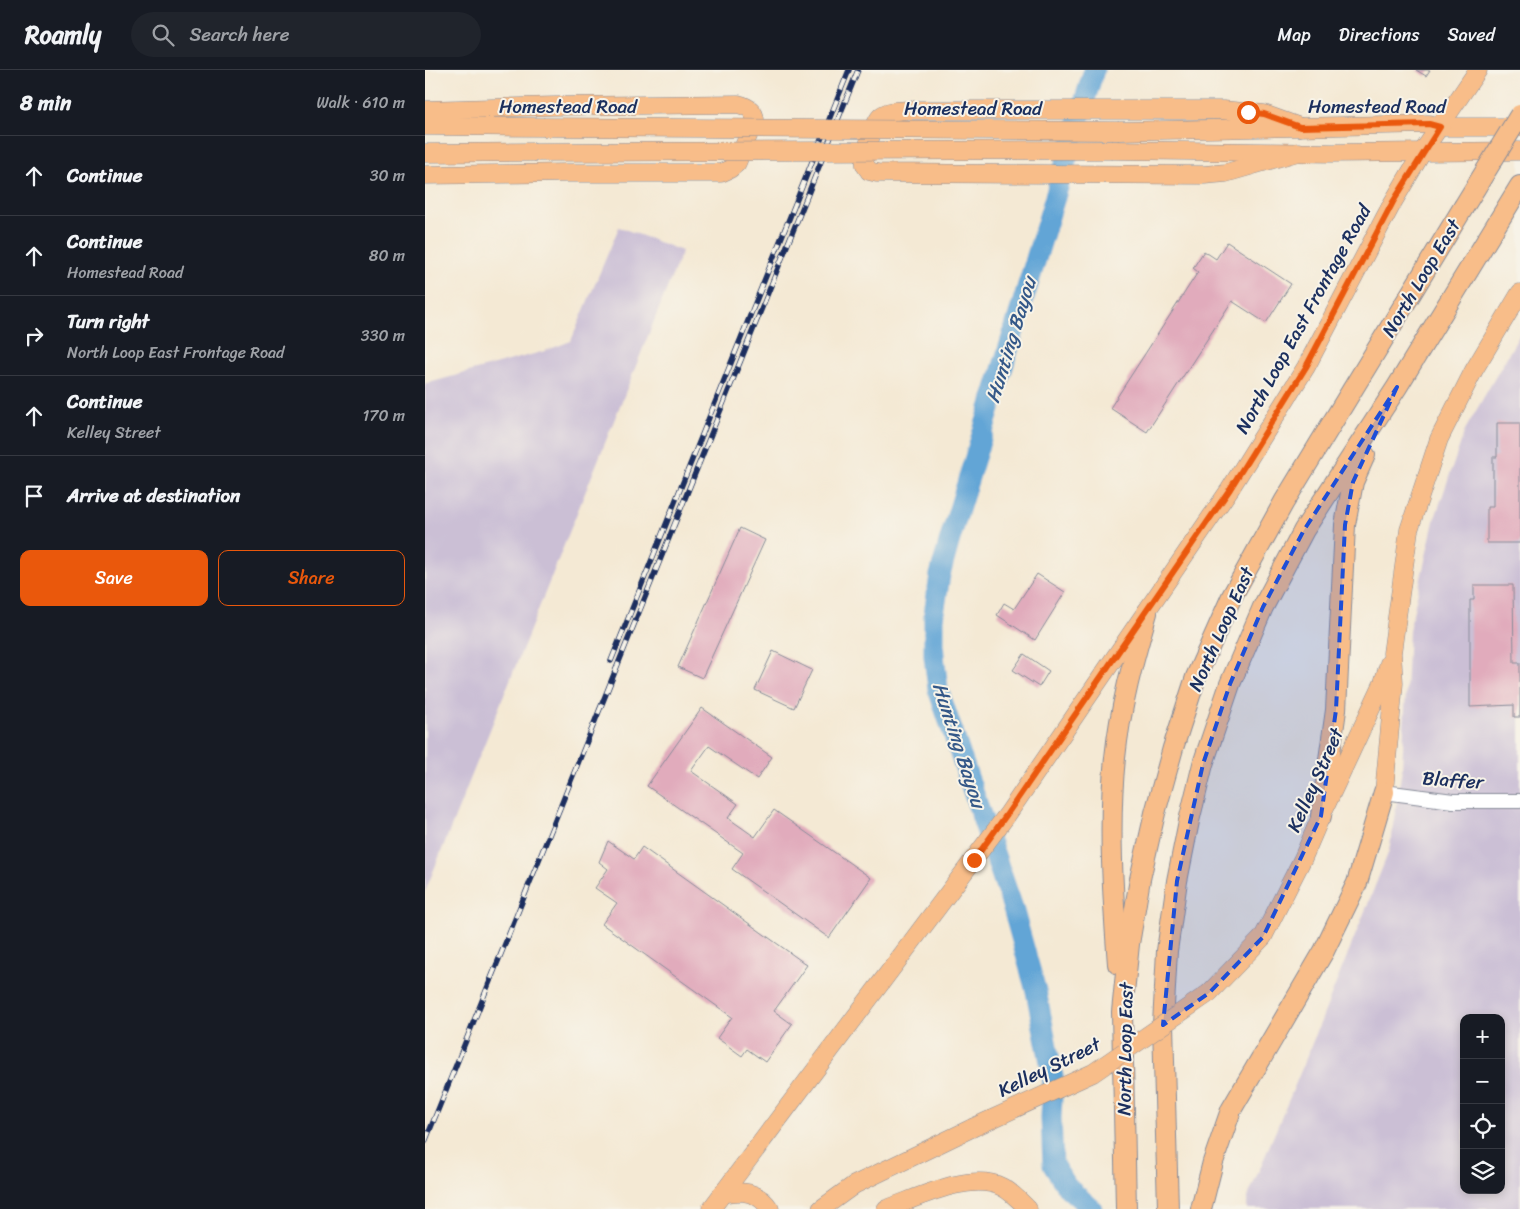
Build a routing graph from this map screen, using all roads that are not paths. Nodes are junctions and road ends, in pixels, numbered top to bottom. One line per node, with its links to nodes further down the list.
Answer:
1 (1478, 70): 6 (main road, North Loop East Frontage Road)
2 (425, 110): 12 (main road)
3 (1520, 116): 21 (highway, North Loop East, bridge)
4 (425, 126): 5 (main road, Homestead Road, bridge)
5 (1300, 127): 6 (main road, Homestead Road); 9 (main road)
6 (1440, 127): 7 (main road, Homestead Road); 10 (main road, North Loop East Frontage Road)
7 (1520, 127)
8 (1520, 151): 10 (main road)
9 (1298, 152): 10 (main road); 11 (main road, bridge)
10 (1423, 152): 16 (main road, North Loop East Frontage Road)
11 (425, 153)
12 (425, 175)
13 (1520, 186): 15 (highway, North Loop East)
14 (1520, 293): 17 (main road)
15 (1397, 387): 20 (highway); 29 (highway, North Loop East)
16 (1147, 613): 21 (highway); 22 (main road)
17 (1392, 653): 18 (main road); 20 (main road, Kelley Street)
18 (1384, 792): 19 (street, Blaffer); 30 (highway)
19 (1520, 801)
20 (1321, 816): 26 (main road, Kelley Street, bridge)
21 (1122, 1012): 23 (highway, North Loop East)
22 (722, 1194): 24 (main road); 25 (main road)
23 (1126, 1205)
24 (711, 1209)
25 (770, 1209)
26 (821, 1209)
27 (886, 1209): 28 (main road)
28 (1029, 1209)
29 (1168, 1209)
30 (1201, 1209)

